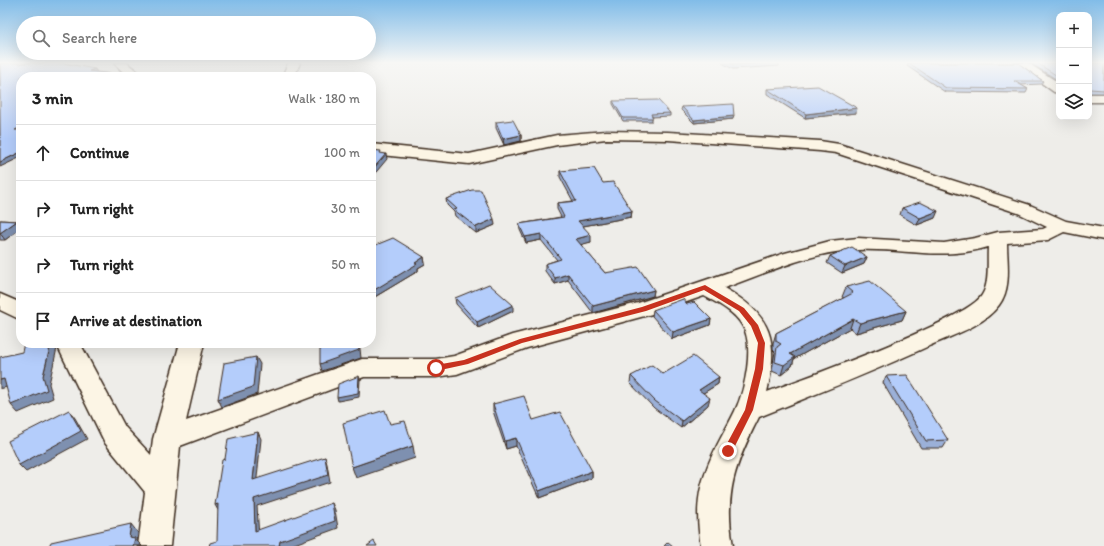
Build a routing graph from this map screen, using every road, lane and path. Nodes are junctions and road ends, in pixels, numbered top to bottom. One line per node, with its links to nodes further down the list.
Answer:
1 (1092, 98): 2 (street)
2 (1104, 98)
3 (376, 150): 4 (street)
4 (1061, 226): 5 (street); 6 (street)
5 (1104, 234)
6 (998, 238): 7 (street); 12 (street)
7 (705, 287): 12 (street); 13 (street)
8 (0, 301): 9 (street)
9 (16, 309)
10 (71, 348): 14 (street)
11 (191, 348): 13 (street)
12 (749, 410): 16 (street)
13 (167, 439): 14 (street)
14 (162, 490): 15 (street)
15 (154, 546)
16 (718, 546)

